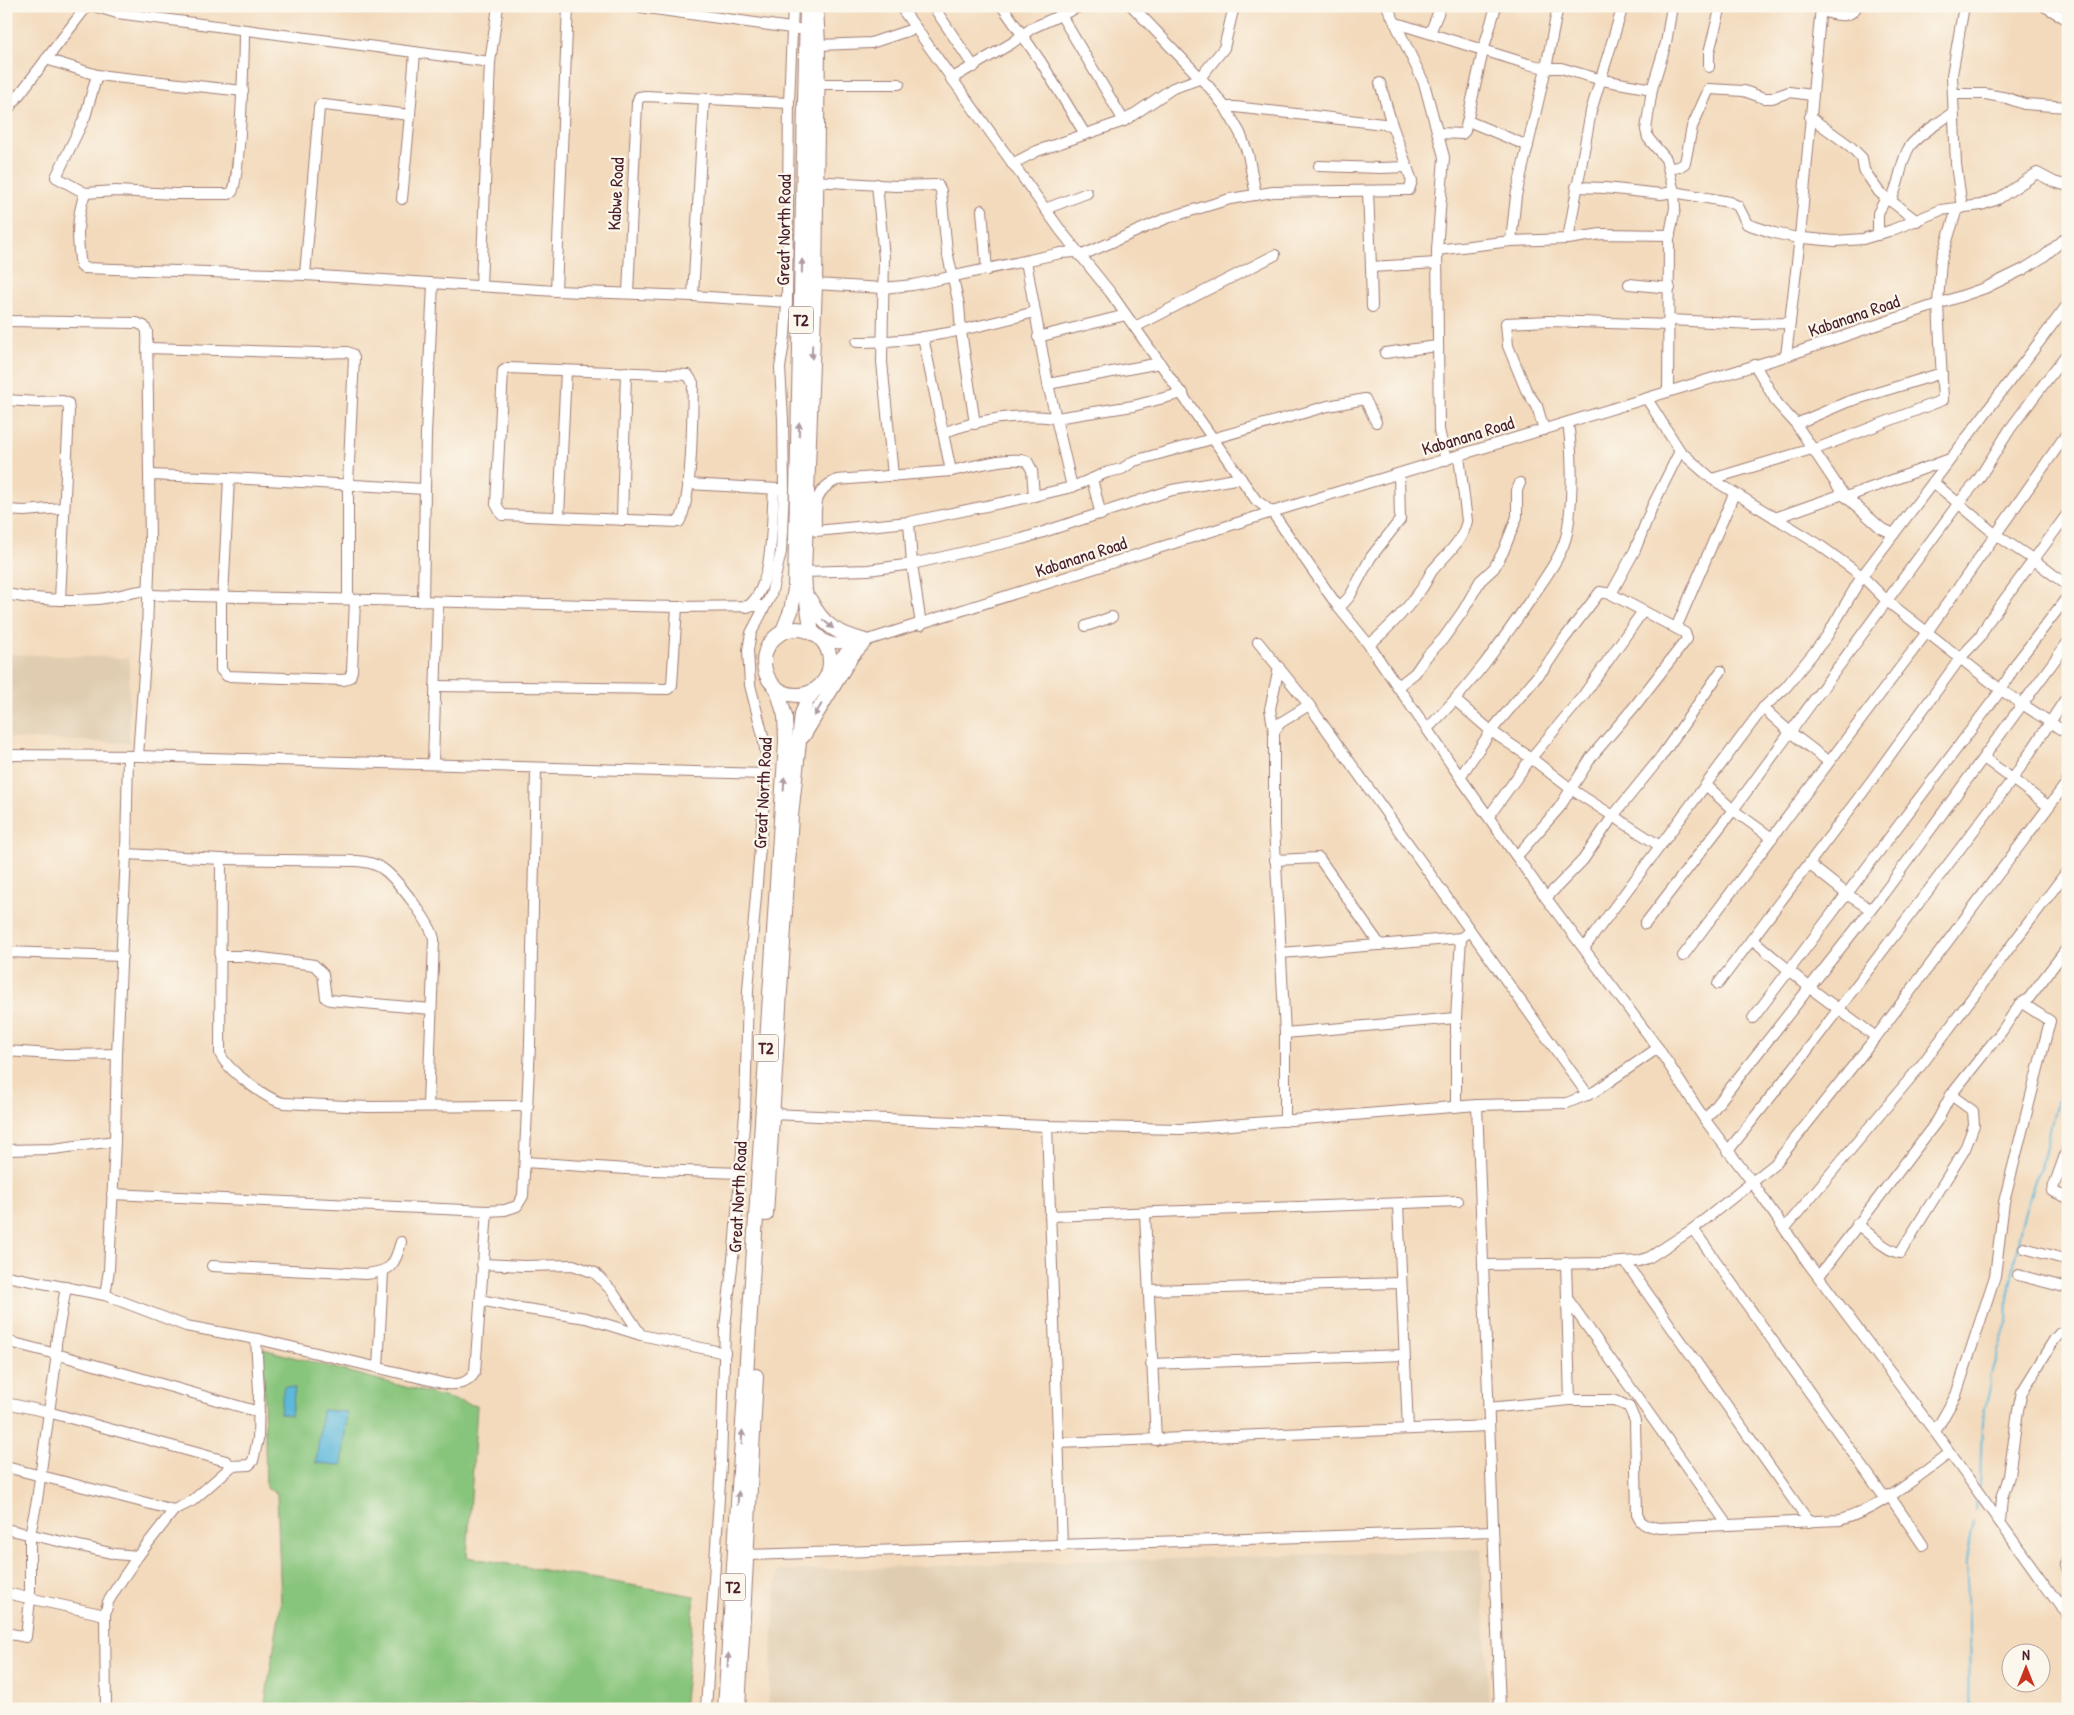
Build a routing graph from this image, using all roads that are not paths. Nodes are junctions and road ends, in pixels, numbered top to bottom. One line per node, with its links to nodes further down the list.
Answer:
1 (87, 6): 38 (street)
2 (94, 6): 31 (street)
3 (498, 6): 39 (street)
4 (568, 6): 108 (street)
5 (633, 6): 29 (street)
6 (793, 6): 29 (street)
7 (807, 6): 32 (main road, Great North Road / T2)
8 (816, 6): 35 (main road, Great North Road / T2)
9 (900, 6): 30 (street)
10 (933, 6): 40 (street)
11 (1002, 6): 34 (street)
12 (1081, 6): 26 (street)
13 (1132, 6): 45 (street)
14 (1234, 6): 45 (street)
15 (1441, 6): 33 (street)
16 (1496, 6): 36 (street)
17 (1558, 6): 42 (street)
18 (1623, 6): 46 (street)
19 (1672, 6): 50 (street)
20 (1721, 6): 41 (street)
21 (1857, 6): 25 (street)
22 (1964, 6): 52 (street)
23 (2044, 6): 27 (street)
24 (1389, 7): 28 (street)
25 (1821, 8): 53 (street)
26 (1061, 15): 34 (street); 62 (street)
27 (2068, 20)
28 (1396, 23): 33 (street); 65 (street)
29 (793, 28): 32 (street); 55 (street)
30 (916, 28): 35 (street); 44 (street)
31 (244, 30): 37 (street); 51 (street)
32 (807, 30): 212 (main road, Great North Road / T2, one-way to 32)
33 (1430, 33): 36 (street)
34 (1021, 35): 40 (street); 66 (street)
35 (818, 45): 48 (main road, Great North Road / T2)
36 (1483, 51): 42 (street); 63 (street)
37 (415, 52): 39 (street); 60 (street)
38 (46, 59): 43 (street); 58 (street)
39 (490, 62): 105 (street)
40 (974, 67): 44 (street)
41 (1710, 67)
42 (1546, 68): 46 (street); 67 (street)
43 (97, 74): 51 (street); 78 (street)
44 (951, 79): 68 (street)
45 (1199, 79): 57 (street); 62 (street)
46 (1602, 80): 50 (street); 75 (street)
47 (1380, 83): 64 (street)
48 (816, 84): 49 (street); 72 (main road, Great North Road / T2)
49 (899, 84)
50 (1652, 89): 71 (street)
51 (243, 91): 78 (street)
52 (1953, 94): 56 (street); 59 (street)
53 (1812, 95): 61 (street); 71 (street)
54 (704, 99): 55 (street); 109 (street, Kabwe Road); 110 (street)
55 (789, 103): 111 (street)
56 (2068, 107)
57 (1225, 108): 64 (street); 80 (street)
58 (6, 112)
59 (1953, 112): 82 (street); 83 (street)
60 (410, 116): 81 (street); 100 (street)
61 (1810, 117): 82 (street); 90 (street)
62 (1124, 121): 66 (street)
63 (1468, 121): 65 (street); 67 (street)
64 (1392, 125): 70 (street)
65 (1439, 133): 93 (street)
66 (1085, 134): 68 (street)
67 (1528, 146): 92 (street)
68 (1012, 164): 84 (street)
69 (1319, 166): 70 (street)
70 (1407, 167): 76 (street)
71 (1670, 168): 77 (street)
72 (815, 181): 73 (street); 103 (main road, Great North Road / T2)
73 (877, 184): 101 (street); 106 (street)
74 (2068, 186): 83 (street)
75 (1576, 187): 77 (street); 91 (street)
76 (1368, 191): 80 (street); 98 (street)
77 (1674, 192): 87 (street); 90 (street)
78 (86, 193): 100 (street)
79 (1087, 193): 84 (street)
80 (1256, 195): 94 (street)
81 (402, 199)
82 (1888, 199): 86 (street); 88 (street)
83 (1960, 208): 86 (street); 112 (street)
84 (1045, 209): 94 (street)
85 (982, 210): 99 (street)
86 (1917, 221): 88 (street)
87 (1670, 235): 91 (street); 107 (street)
88 (1878, 235): 90 (street)
89 (2068, 236): 112 (street, Kabanana Road)
90 (1800, 237): 119 (street)
91 (1568, 239): 92 (street)
92 (1511, 241): 93 (street)
93 (1436, 250): 97 (street)
94 (1079, 254): 96 (street); 116 (street)
95 (1275, 255): 120 (street)
96 (1026, 261): 99 (street); 115 (street)
97 (1437, 263): 98 (street); 126 (street)
98 (1371, 267): 114 (street)
99 (987, 270): 101 (street)
100 (305, 275): 102 (street)
101 (953, 276): 106 (street); 121 (street)
102 (432, 284): 105 (street); 168 (street)
103 (815, 284): 106 (street); 188 (main road, Great North Road / T2, one-way to 188)
104 (1629, 284): 107 (street)
105 (481, 286): 108 (street)
106 (883, 288): 125 (street)
107 (1670, 288): 118 (street)
108 (556, 292): 109 (street)
109 (628, 293): 110 (street)
110 (694, 296): 111 (street)
111 (787, 302): 169 (street)
112 (1938, 304): 130 (street, Kabanana Road); 135 (street)
113 (2068, 304): 153 (street)
114 (1372, 307)
115 (1034, 312): 121 (street); 123 (street)
116 (1126, 315): 120 (street); 123 (street)
117 (6, 321): 127 (street)
118 (1669, 322): 119 (street); 137 (street); 146 (street)
119 (1790, 323): 130 (street)
120 (1135, 327): 131 (street)
121 (960, 331): 122 (street); 144 (street)
122 (923, 337): 125 (street); 148 (street)
123 (1038, 337): 136 (street)
124 (857, 342): 125 (street)
125 (883, 342): 158 (street)
126 (1437, 346): 129 (street); 154 (street)
127 (147, 348): 157 (street); 165 (street)
128 (2068, 352): 174 (street)
129 (1385, 353)
130 (1786, 356): 132 (street, Kabanana Road)
131 (1160, 362): 136 (street); 138 (street)
132 (1756, 365): 137 (street, Kabanana Road); 145 (street)
133 (566, 371): 134 (street); 180 (street); 180 (street)
134 (626, 372): 166 (street); 182 (street)
135 (1942, 373): 145 (street); 150 (street)
136 (1048, 384): 141 (street)
137 (1668, 392): 139 (street, Kabanana Road)
138 (1182, 393): 141 (street); 149 (street)
139 (1647, 399): 143 (street, Kabanana Road); 151 (street)
140 (6, 400): 175 (street)
141 (1056, 418): 144 (street); 167 (street)
142 (1376, 422): 149 (street)
143 (1568, 423): 146 (street, Kabanana Road); 228 (street)
144 (975, 424): 148 (street)
145 (1796, 424): 150 (street)
146 (1544, 430): 152 (street, Kabanana Road)
147 (2068, 432): 185 (street)
148 (943, 433): 155 (street)
149 (1213, 438): 160 (street); 161 (street)
150 (1812, 449): 162 (street); 172 (street)
151 (1680, 451): 162 (street); 194 (street)
152 (1459, 456): 154 (street, Kabanana Road); 217 (street)
153 (1951, 459): 163 (street); 172 (street)
154 (1446, 460): 156 (street, Kabanana Road)
155 (951, 471): 158 (street); 173 (street)
156 (1399, 474): 177 (street, Kabanana Road); 205 (street)
157 (149, 475): 159 (street); 192 (street)
158 (893, 476): 183 (street)
159 (229, 478): 165 (street); 196 (street)
160 (1241, 478): 177 (street); 179 (street)
161 (1092, 479): 167 (street); 179 (street)
162 (1712, 479): 171 (street)
163 (1932, 482): 174 (street); 184 (street)
164 (1520, 483): 223 (street)
165 (348, 484): 168 (street); 197 (street)
166 (688, 484): 170 (street); 182 (street)
167 (1072, 486): 173 (street)
168 (424, 489): 200 (street)
169 (784, 489): 170 (street); 202 (street)
170 (774, 490): 204 (street)
171 (1734, 494): 181 (street); 210 (street)
172 (1844, 495): 181 (street); 184 (street)
173 (1034, 496): 183 (street)
174 (1958, 504): 185 (street); 199 (street)
175 (63, 508): 176 (street); 198 (street)
176 (6, 510)
177 (1272, 512): 205 (street); 208 (street, Kabanana Road)
178 (2068, 513): 186 (street)
179 (1101, 514): 187 (street)
180 (559, 516): 182 (street)
181 (1775, 518): 189 (street)
182 (622, 520)
183 (910, 522): 187 (street)
184 (1894, 534): 189 (street)
185 (1995, 534): 186 (street); 211 (street)
186 (2034, 560): 190 (street); 218 (street)
187 (912, 564): 188 (street); 208 (street)
188 (804, 572): 191 (main road, Great North Road / T2)
189 (1862, 576): 199 (street); 231 (street)
190 (2068, 586)
191 (805, 590): 213 (main road, Great North Road / T2); 216 (main road, one-way to 216)
192 (147, 593): 196 (street); 198 (street); 240 (street)
193 (6, 594): 198 (street)
194 (1611, 594): 206 (street); 234 (street)
195 (2068, 596): 225 (street)
196 (222, 597): 197 (street); 197 (street)
197 (351, 599): 200 (street)
198 (60, 600)
199 (1887, 601): 211 (street); 236 (street)
200 (423, 602): 201 (street)
201 (438, 602): 203 (street); 222 (street)
202 (764, 606): 204 (street); 246 (street)
203 (677, 607): 204 (street); 222 (street)
204 (746, 607)
205 (1339, 608): 217 (street)
206 (1643, 611): 210 (street); 241 (street)
207 (1112, 617): 209 (street)
208 (921, 624): 216 (street, Kabanana Road)
209 (1086, 626)
210 (1676, 628): 251 (street)
211 (1927, 632): 218 (street); 243 (street)
212 (782, 633): 213 (main road); 224 (main road, T2)
213 (817, 636): 216 (street); 221 (main road, T2)
214 (1258, 642): 219 (street)
215 (2068, 642): 230 (street)
216 (862, 643): 221 (street); 238 (main road, one-way to 238)
217 (1369, 645): 223 (street)
218 (1961, 657): 225 (street); 262 (street)
219 (1279, 667): 229 (street); 235 (street)
220 (1721, 671): 255 (street)
221 (828, 672): 226 (main road, T2)
222 (435, 686): 244 (street)
223 (1397, 687): 233 (street)
224 (777, 689): 226 (main road); 299 (main road, Great North Road / T2, one-way to 224)
225 (2001, 690): 230 (street); 264 (street)
226 (813, 692): 238 (main road, Great North Road / T2)
227 (2068, 695): 232 (street)
228 (1455, 700): 233 (street); 234 (street)
229 (1309, 705): 235 (street); 268 (street)
230 (2022, 705): 232 (street); 242 (street)
231 (1764, 708): 236 (street); 250 (street)
232 (2049, 723): 237 (street); 248 (street)
233 (1427, 729): 247 (street)
234 (1491, 731): 241 (street); 247 (street)
235 (1274, 732): 261 (street)
236 (1790, 732): 243 (street); 253 (street)
237 (2068, 734)
238 (800, 741): 299 (main road, Great North Road / T2)
239 (6, 755): 240 (street)
240 (133, 756): 244 (street); 258 (street)
241 (1531, 758): 251 (street); 254 (street)
242 (1984, 758): 248 (street); 266 (street)
243 (1829, 762): 256 (street)
244 (433, 764): 245 (street)
245 (536, 768): 246 (street); 296 (street)
246 (766, 774): 298 (street)
247 (1460, 777): 254 (street)
248 (2012, 780): 252 (street); 284 (street)
249 (2068, 781): 252 (street)
250 (1706, 785): 253 (street); 257 (street)
251 (1571, 789): 255 (street); 259 (street)
252 (2048, 806): 288 (street)
253 (1733, 810): 256 (street); 267 (street)
254 (1489, 816): 259 (street)
255 (1613, 816): 257 (street); 265 (street)
256 (1772, 838): 278 (street)
257 (1660, 846): 273 (street)
258 (126, 854): 260 (street); 276 (street)
259 (1517, 856): 265 (street)
260 (221, 859): 277 (street); 283 (street)
261 (1275, 860): 271 (street); 275 (street)
262 (1810, 864): 264 (street); 270 (street)
263 (2068, 870): 320 (street)
264 (1848, 895): 266 (street); 279 (street)
265 (1546, 898): 273 (street)
266 (1870, 908): 281 (street)
267 (1645, 924)
268 (1470, 931): 269 (street); 292 (street)
269 (1461, 938): 271 (street); 285 (street)
270 (1752, 939): 279 (street); 280 (street)
271 (1380, 944): 275 (street)
272 (2068, 947): 282 (street)
273 (1584, 948): 289 (street)
274 (6, 952): 276 (street)
275 (1281, 953): 287 (street)
276 (122, 956): 291 (street)
277 (220, 956): 283 (street); 295 (street)
278 (1683, 956)
279 (1789, 971): 281 (street); 286 (street)
280 (1718, 984)
281 (1810, 988): 284 (street); 300 (street)
282 (2022, 1003): 293 (street); 357 (street)
283 (431, 1010): 295 (street)
284 (1837, 1010): 288 (street); 306 (street)
285 (1456, 1018): 287 (street); 297 (street)
286 (1753, 1018)
287 (1285, 1033): 301 (street)
288 (1876, 1037): 309 (street)
289 (1658, 1048): 292 (street); 300 (street)
290 (6, 1051): 291 (street)
291 (116, 1054): 303 (street)
292 (1588, 1095): 294 (street)
293 (1951, 1095): 319 (street); 319 (street)
294 (1477, 1105): 297 (street); 328 (street)
295 (428, 1106): 296 (street)
296 (528, 1106): 307 (street)
297 (1456, 1107): 301 (street)
298 (745, 1113): 299 (street); 308 (street)
299 (767, 1114): 302 (street); 311 (main road, Great North Road / T2); 374 (main road, Great North Road / T2)
300 (1705, 1120): 306 (street)
301 (1285, 1121): 302 (street)
302 (1047, 1126): 318 (street)
303 (115, 1141): 305 (street); 312 (street)
304 (2068, 1147): 313 (street)
305 (6, 1150)
306 (1728, 1151): 309 (street)
307 (525, 1162): 308 (street); 316 (street)
308 (740, 1173): 310 (street)
309 (1752, 1182): 320 (street); 321 (street)
310 (739, 1188): 311 (street); 345 (street)
311 (758, 1190): 386 (main road, Great North Road / T2, one-way to 311)
312 (112, 1194): 316 (street); 338 (street)
313 (2068, 1198)
314 (1458, 1201): 315 (street)
315 (1398, 1204): 317 (street); 334 (street)
316 (487, 1211): 327 (street)
317 (1145, 1214): 318 (street); 337 (street)
318 (1050, 1216): 359 (street)
319 (1858, 1224): 333 (street)
320 (1785, 1228): 333 (street)
321 (1693, 1229): 325 (street); 364 (street)
322 (401, 1242): 330 (street)
323 (2024, 1248): 324 (street)
324 (2068, 1260)
325 (1626, 1262): 326 (street); 366 (street)
326 (1566, 1263): 328 (street); 340 (street)
327 (482, 1264): 339 (street); 342 (street)
328 (1483, 1265): 352 (street)
329 (212, 1266): 330 (street)
330 (383, 1272): 349 (street)
331 (2018, 1275): 336 (street)
332 (6, 1276): 335 (street)
333 (1819, 1276): 357 (street)
334 (1401, 1283): 337 (street); 347 (street)
335 (66, 1287): 338 (street); 346 (street)
336 (2068, 1288)
337 (1149, 1290): 348 (street)
338 (106, 1295): 343 (street)
339 (480, 1300): 342 (street); 349 (street)
340 (1569, 1301): 350 (street); 368 (street)
341 (2068, 1332): 367 (street)
342 (641, 1335): 345 (street)
343 (256, 1339): 349 (street); 354 (street)
344 (6, 1342): 346 (street)
345 (725, 1353): 385 (street)
346 (56, 1354): 353 (street); 354 (street)
347 (1404, 1355): 348 (street); 356 (street)
348 (1151, 1364): 358 (street)
349 (378, 1368)
350 (1570, 1400): 352 (street); 368 (street)
351 (6, 1404): 353 (street)
352 (1488, 1408): 355 (street)
353 (48, 1412): 361 (street); 363 (street)
354 (259, 1412): 361 (street)
355 (1489, 1426): 356 (street); 370 (street)
356 (1408, 1429): 358 (street)
357 (1935, 1432): 360 (street)
358 (1156, 1440): 359 (street)
359 (1058, 1443): 373 (street)
360 (1950, 1453): 364 (street); 367 (street)
361 (232, 1466): 365 (street)
362 (6, 1467): 363 (street)
363 (39, 1474): 365 (street); 371 (street)
364 (1887, 1496): 366 (street); 372 (street)
365 (174, 1510): 375 (street)
366 (1809, 1522): 368 (street)
367 (2000, 1522): 381 (street)
368 (1728, 1525)
369 (6, 1529): 371 (street)
370 (1493, 1531): 373 (street); 388 (street)
371 (30, 1535): 375 (street); 380 (street)
372 (1922, 1545)
373 (1062, 1546): 374 (street)
374 (748, 1555): 387 (main road, Great North Road / T2)
375 (138, 1556): 382 (street)
376 (2068, 1558): 377 (street)
377 (2068, 1571)
378 (6, 1593): 380 (street)
379 (2068, 1593): 381 (street)
380 (30, 1599): 382 (street); 383 (street)
381 (2065, 1612)
382 (105, 1615): 384 (street)
383 (6, 1633)
384 (106, 1709)
385 (706, 1709)
386 (724, 1709)
387 (738, 1709)
388 (1500, 1709)

